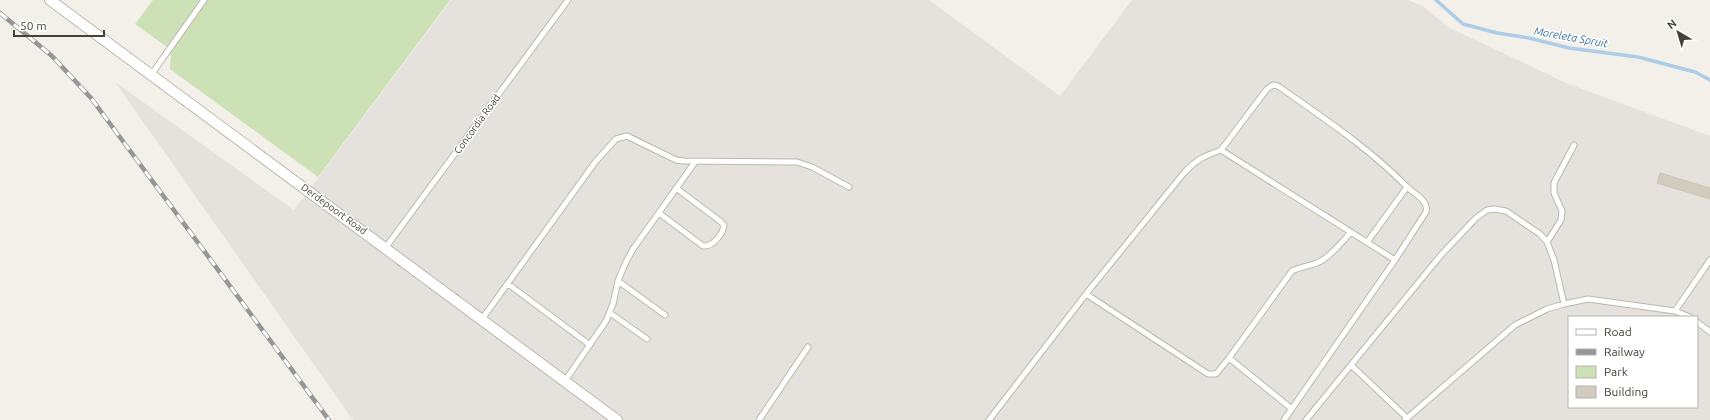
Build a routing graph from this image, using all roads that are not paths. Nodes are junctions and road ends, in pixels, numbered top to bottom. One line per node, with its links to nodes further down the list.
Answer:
1 (50, 0): 4 (street, Derdepoort Road)
2 (204, 0): 4 (lane)
3 (568, 0): 15 (lane, Concordia Road)
4 (151, 75): 15 (street, Derdepoort Road)
5 (1574, 146): 14 (lane)
6 (1221, 150): 8 (lane); 12 (lane); 20 (lane)
7 (695, 162): 9 (lane); 10 (lane); 19 (lane)
8 (1407, 187): 13 (lane); 16 (lane)
9 (676, 188): 11 (lane); 11 (lane)
10 (849, 188)
11 (659, 213): 18 (lane)
12 (1352, 232): 13 (lane); 32 (lane)
13 (1368, 242): 16 (lane)
14 (1547, 242): 21 (lane); 33 (lane)
15 (386, 247): 26 (street, Derdepoort Road)
16 (1395, 260): 35 (lane)
17 (1710, 260): 22 (lane)
18 (618, 281): 23 (lane); 24 (lane)
19 (508, 284): 26 (lane); 30 (lane)
20 (1086, 294): 32 (lane); 39 (lane)
21 (1564, 304): 22 (lane); 36 (lane)
22 (1675, 311): 25 (lane)
23 (610, 313): 29 (lane); 30 (lane)
24 (665, 315)
25 (1688, 316)
26 (482, 319): 34 (street, Derdepoort Road)
27 (1698, 323): 28 (lane)
28 (1710, 332)
29 (647, 339)
30 (590, 345): 34 (lane)
31 (808, 347): 38 (lane)
32 (1229, 358): 35 (lane)
33 (1350, 365): 36 (lane); 41 (lane)
34 (565, 381): 37 (street, Derdepoort Road)
35 (1292, 409): 40 (lane)
36 (1406, 419)
37 (617, 420)
38 (759, 420)
39 (989, 420)
40 (1284, 420)
41 (1306, 420)

